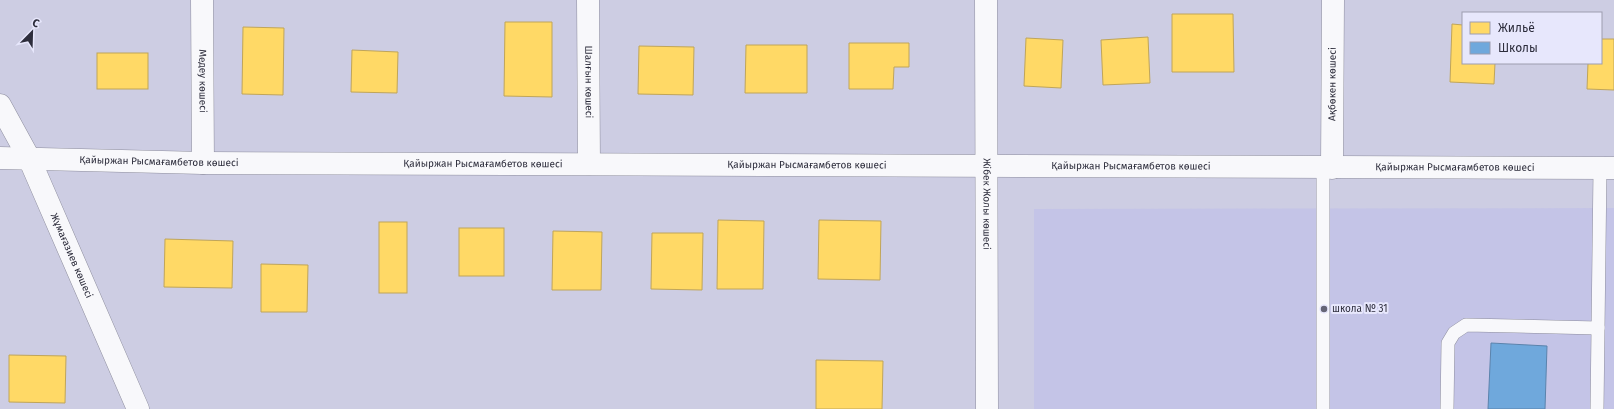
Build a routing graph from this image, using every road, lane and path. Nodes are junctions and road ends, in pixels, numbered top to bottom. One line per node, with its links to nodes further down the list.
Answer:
1 (202, 0): 8 (street, Медеу көшесі)
2 (588, 0): 9 (street, Шалғын көшесі)
3 (986, 0): 10 (street, Жібек Жолы көшесі)
4 (1333, 0): 11 (street, Ақбөкен көшесі)
5 (0, 105): 7 (street, Жұмағазиев көшесі)
6 (0, 158): 7 (street, Қайыржан Рысмағамбетов көшесі)
7 (29, 158): 8 (street, Қайыржан Рысмағамбетов көшесі); 14 (street, Жұмағазиев көшесі)
8 (203, 163): 9 (street, Қайыржан Рысмағамбетов көшесі)
9 (589, 164): 10 (street, Қайыржан Рысмағамбетов көшесі)
10 (985, 166): 11 (street, Қайыржан Рысмағамбетов көшесі); 15 (street, Жібек Жолы көшесі)
11 (1327, 168): 12 (street, Қайыржан Рысмағамбетов көшесі); 16 (lane)
12 (1607, 169): 13 (lane)
13 (1598, 328): 17 (lane); 18 (lane)
14 (138, 409)
15 (987, 409)
16 (1323, 409)
17 (1447, 409)
18 (1597, 409)

